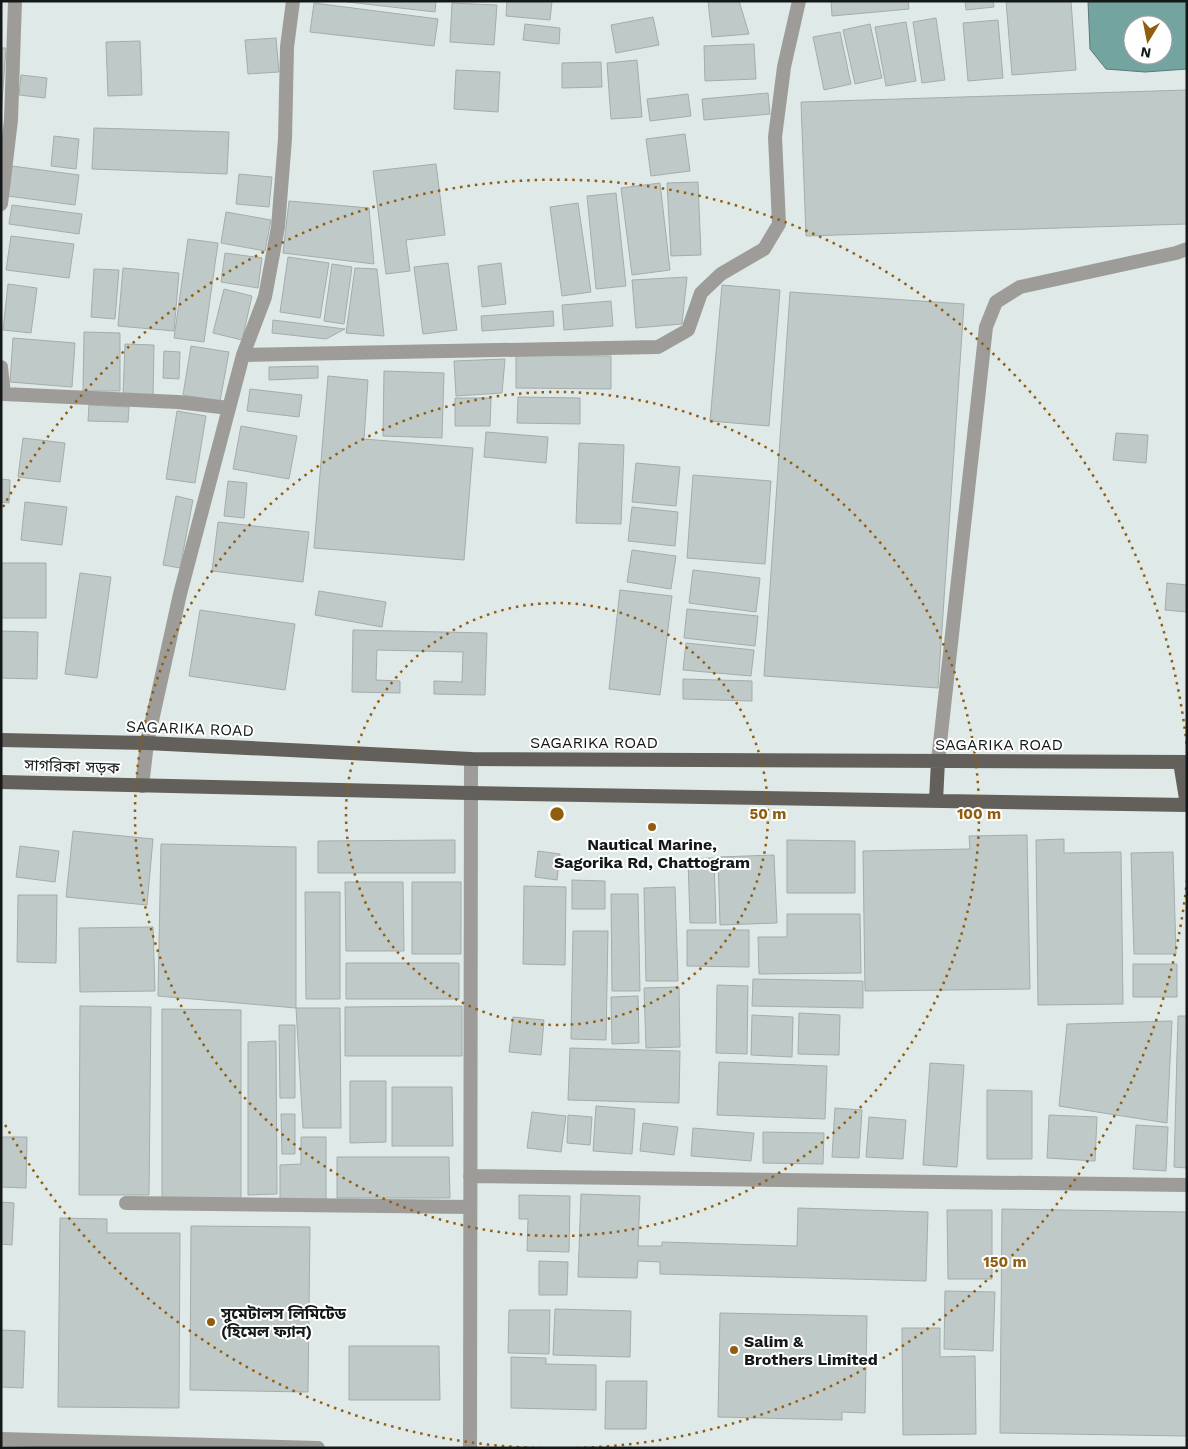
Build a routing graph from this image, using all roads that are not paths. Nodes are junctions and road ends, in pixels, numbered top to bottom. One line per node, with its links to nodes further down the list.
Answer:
1 (15, 1): 4 (street)
2 (292, 1): 6 (street)
3 (799, 1): 6 (street)
4 (1, 204)
5 (1187, 249): 12 (street)
6 (243, 355): 8 (street)
7 (1, 367): 8 (street)
8 (229, 408): 10 (street)
9 (1, 740): 10 (main road, SAGARIKA ROAD)
10 (147, 743): 11 (main road, SAGARIKA ROAD); 15 (street)
11 (471, 759): 12 (main road, SAGARIKA ROAD); 16 (street)
12 (938, 761): 13 (main road, SAGARIKA ROAD); 17 (main road)
13 (1183, 762): 18 (main road)
14 (1, 782): 15 (main road, সাগরিকা সড়ক)
15 (142, 786): 16 (main road)
16 (470, 793): 17 (main road); 19 (street)
17 (936, 801): 18 (main road)
18 (1187, 805)
19 (470, 1176): 20 (street); 22 (street)
20 (1187, 1186)
21 (126, 1203): 22 (street)
22 (470, 1207): 25 (street)
23 (1, 1439): 24 (street)
24 (318, 1448)
25 (470, 1448)

